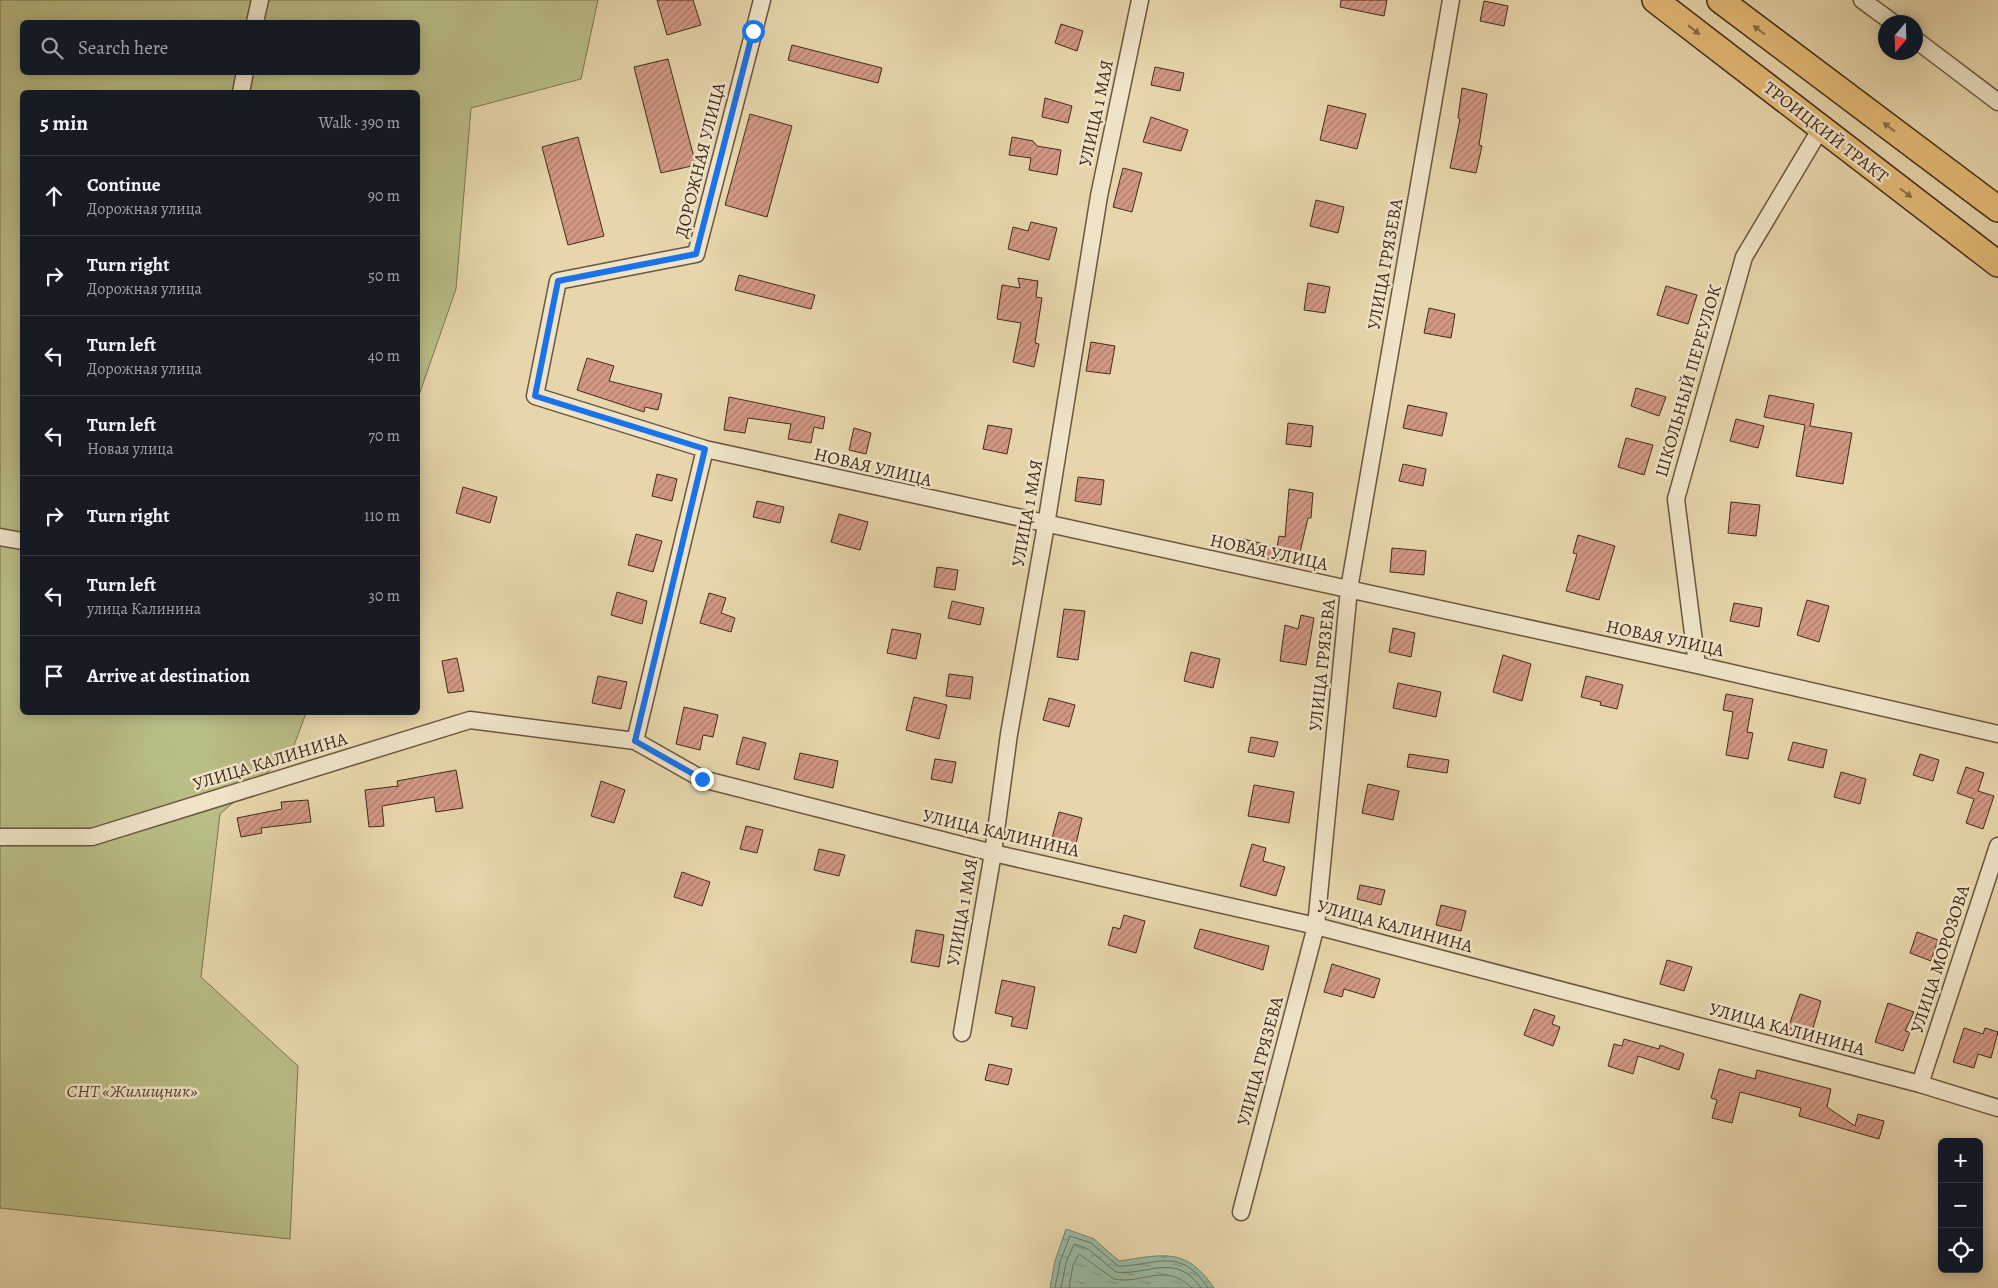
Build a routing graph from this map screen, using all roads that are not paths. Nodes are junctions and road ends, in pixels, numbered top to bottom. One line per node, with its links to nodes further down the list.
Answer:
1 (260, 0): 9 (street)
2 (762, 0): 17 (street, ДОРОЖНАЯ УЛИЦА)
3 (1140, 0): 19 (street, УЛИЦА 1 МАЯ)
4 (1451, 0): 22 (street, УЛИЦА ГРЯЗЕВА)
5 (1655, 0): 14 (main road, ТРОИЦКИЙ ТРАКТ, one-way to 14)
6 (1720, 0): 15 (main road, one-way to 6)
7 (1862, 0): 8 (street)
8 (1882, 15)
9 (255, 20)
10 (1923, 45): 13 (street)
11 (244, 75): 12 (street)
12 (241, 90)
13 (1998, 102)
14 (1821, 128): 16 (main road, ТРОИЦКИЙ ТРАКТ, one-way to 16); 23 (street, ШКОЛЬНЫЙ ПЕРЕУЛОК)
15 (1998, 209)
16 (1998, 264)
17 (535, 396): 18 (street, НОВАЯ УЛИЦА)
18 (705, 449): 19 (street, НОВАЯ УЛИЦА); 25 (street)
19 (1046, 525): 22 (street, НОВАЯ УЛИЦА); 28 (street, УЛИЦА 1 МАЯ)
20 (0, 537): 21 (street)
21 (20, 541)
22 (1349, 589): 23 (street, НОВАЯ УЛИЦА); 29 (street, УЛИЦА ГРЯЗЕВА)
23 (1697, 666): 24 (street, НОВАЯ УЛИЦА)
24 (1998, 734)
25 (635, 741): 26 (street, УЛИЦА КАЛИНИНА); 28 (street, УЛИЦА КАЛИНИНА)
26 (0, 837)
27 (1998, 846): 31 (street, УЛИЦА МОРОЗОВА)
28 (993, 853): 29 (street, УЛИЦА КАЛИНИНА); 30 (street, УЛИЦА 1 МАЯ)
29 (1316, 926): 31 (street, УЛИЦА КАЛИНИНА); 33 (street, УЛИЦА ГРЯЗЕВА)
30 (962, 1033)
31 (1920, 1084): 32 (street, УЛИЦА КАЛИНИНА)
32 (1998, 1108)
33 (1241, 1212)

